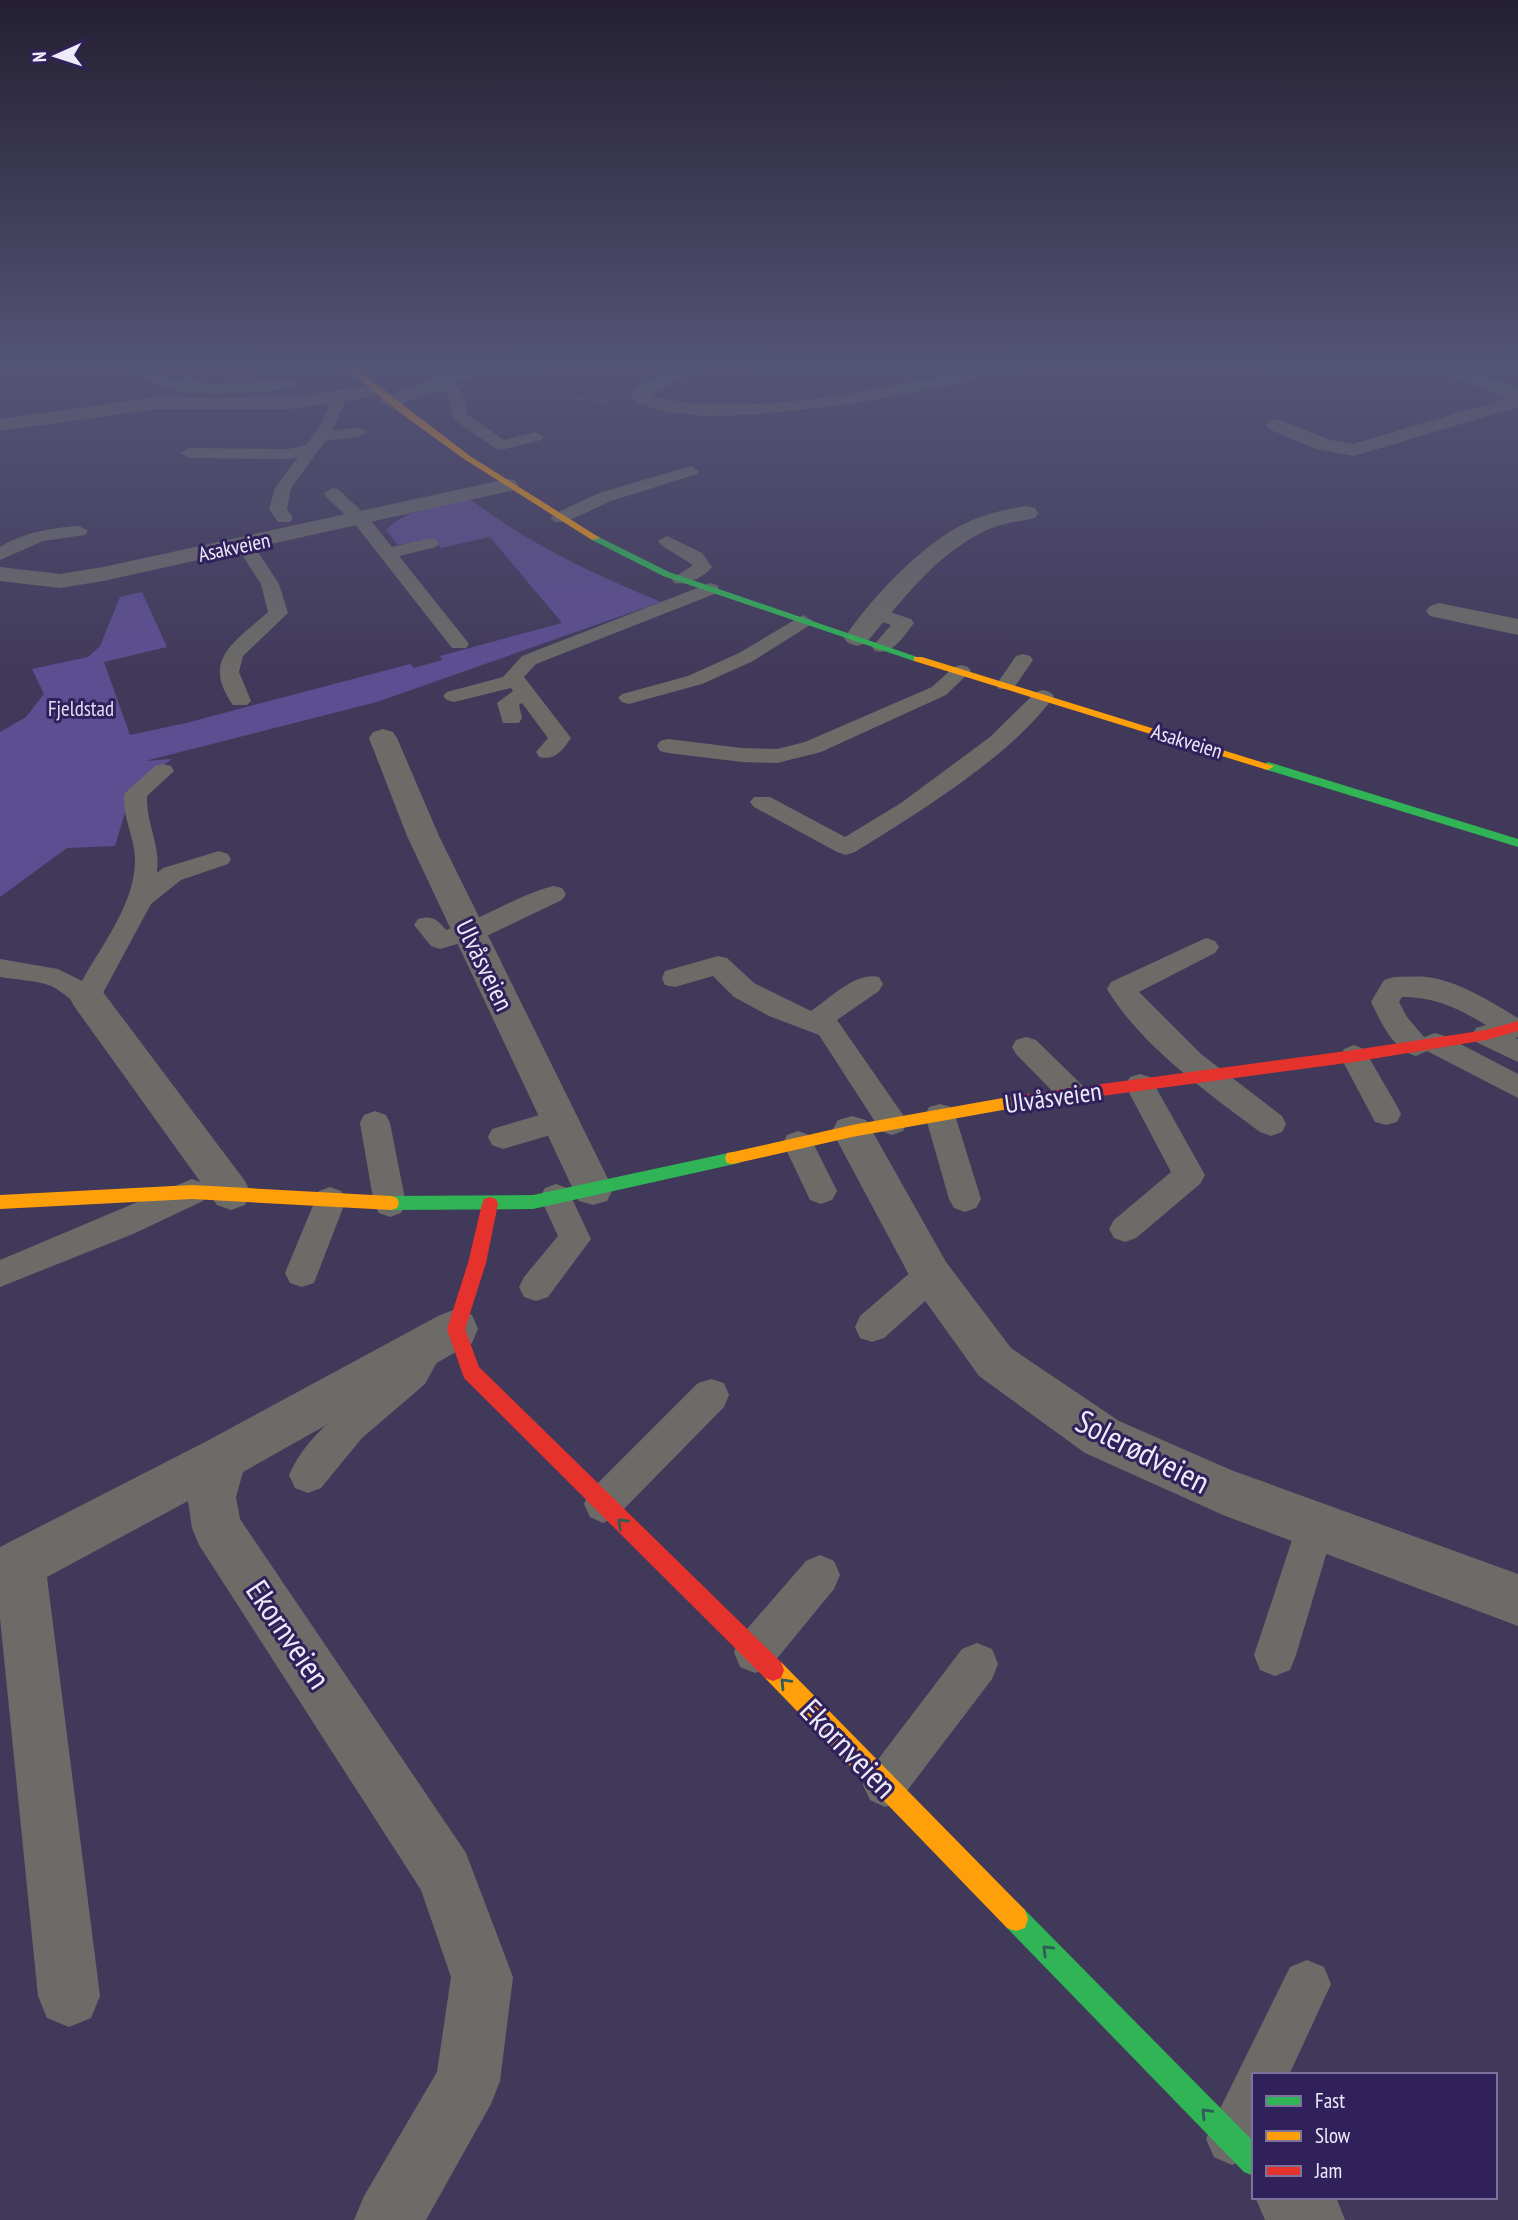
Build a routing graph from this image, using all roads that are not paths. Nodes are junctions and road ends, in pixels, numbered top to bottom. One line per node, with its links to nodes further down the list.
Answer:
1 (299, 470): 7 (lane)
2 (485, 470): 4 (street, Asakveien)
3 (691, 471): 8 (lane)
4 (507, 485): 8 (street, Asakveien); 9 (street, Asakveien)
5 (332, 493): 9 (lane)
6 (1027, 513): 20 (street)
7 (284, 517)
8 (560, 518): 17 (street, Asakveien)
9 (360, 519): 13 (street, Asakveien); 14 (lane)
10 (79, 531): 15 (lane)
11 (667, 541): 17 (lane)
12 (430, 543): 14 (lane)
13 (244, 544): 16 (street, Asakveien); 33 (lane)
14 (387, 554): 24 (lane)
15 (0, 555)
16 (0, 574)
17 (681, 579): 18 (street, Asakveien)
18 (710, 589): 21 (street, Asakveien); 29 (lane)
19 (1439, 611): 22 (street)
20 (877, 614): 23 (street); 25 (lane)
21 (803, 621): 23 (street, Asakveien); 32 (lane)
22 (1518, 627)
23 (857, 638): 25 (street, Asakveien)
24 (459, 643)
25 (881, 647): 27 (street, Asakveien)
26 (1023, 660): 28 (lane)
27 (961, 671): 28 (street, Asakveien); 36 (lane)
28 (1006, 685): 31 (street, Asakveien)
29 (520, 686): 30 (lane); 34 (lane); 37 (lane)
30 (454, 696)
31 (1043, 696): 39 (lane); 40 (street, Asakveien)
32 (629, 698)
33 (240, 701)
34 (511, 718)
35 (383, 738): 45 (street, Ulvåsveien)
36 (668, 746)
37 (547, 752)
38 (163, 771): 43 (lane)
39 (762, 802)
40 (1518, 843)
41 (219, 859): 43 (lane)
42 (553, 894): 45 (lane)
43 (141, 899): 50 (lane)
44 (427, 925): 45 (lane)
45 (469, 934): 62 (street, Ulvåsveien)
46 (1206, 947): 56 (lane)
47 (0, 968): 50 (lane)
48 (675, 978): 51 (lane)
49 (869, 984): 51 (lane)
50 (87, 997): 71 (street)
51 (815, 1022): 65 (lane)
52 (1509, 1035): 53 (street, Ulvåsveien); 53 (lane)
53 (1426, 1044): 55 (street, Ulvåsveien); 58 (lane)
54 (1026, 1047): 59 (lane)
55 (1354, 1056): 56 (street, Ulvåsveien); 60 (lane)
56 (1206, 1077): 57 (street, Ulvåsveien); 64 (lane)
57 (1140, 1085): 59 (street, Ulvåsveien); 78 (lane)
58 (1518, 1087)
59 (1072, 1093): 61 (street, Ulvåsveien)
60 (1386, 1114)
61 (940, 1115): 65 (street, Ulvåsveien); 73 (lane)
62 (560, 1121): 66 (lane); 68 (street, Ulvåsveien)
63 (375, 1124): 76 (lane)
64 (1271, 1124)
65 (872, 1127): 67 (street, Ulvåsveien); 81 (street, Solerødveien)
66 (503, 1137)
67 (798, 1143): 68 (street, Ulvåsveien); 69 (lane)
68 (593, 1189): 72 (street, Ulvåsveien)
69 (821, 1191)
70 (192, 1192): 71 (street, Ulvåsveien); 75 (street, Ulvåsveien); 80 (lane)
71 (231, 1193): 74 (street, Ulvåsveien)
72 (556, 1197): 77 (street, Ulvåsveien); 82 (lane)
73 (965, 1199)
74 (330, 1200): 76 (street, Ulvåsveien); 79 (lane)
75 (0, 1202)
76 (390, 1204): 77 (street, Ulvåsveien)
77 (490, 1204): 84 (street)
78 (1125, 1229)
79 (302, 1273)
80 (2, 1274)
81 (931, 1275): 83 (lane); 89 (street, Solerødveien)
82 (536, 1287)
83 (872, 1327)
84 (443, 1337): 86 (street); 87 (lane); 88 (street, Ekornveien)
85 (711, 1395): 88 (lane)
86 (222, 1458): 90 (street); 103 (street, Ekornveien)
87 (308, 1475)
88 (603, 1504): 93 (street, Ekornveien, one-way to 88)
89 (1316, 1525): 92 (street, Solerødveien); 94 (lane)
90 (10, 1569): 98 (street)
91 (820, 1575): 93 (lane)
92 (1518, 1600)
93 (755, 1652): 96 (street, Ekornveien, one-way to 93)
94 (1275, 1655)
95 (977, 1664): 96 (lane)
96 (885, 1785): 101 (street, Ekornveien, one-way to 96)
97 (1307, 1984): 99 (lane)
98 (69, 1996)
99 (1264, 2073)
100 (1252, 2104): 101 (lane)
101 (1243, 2150)
102 (1291, 2199): 104 (street)
103 (388, 2220)
104 (1311, 2220)

